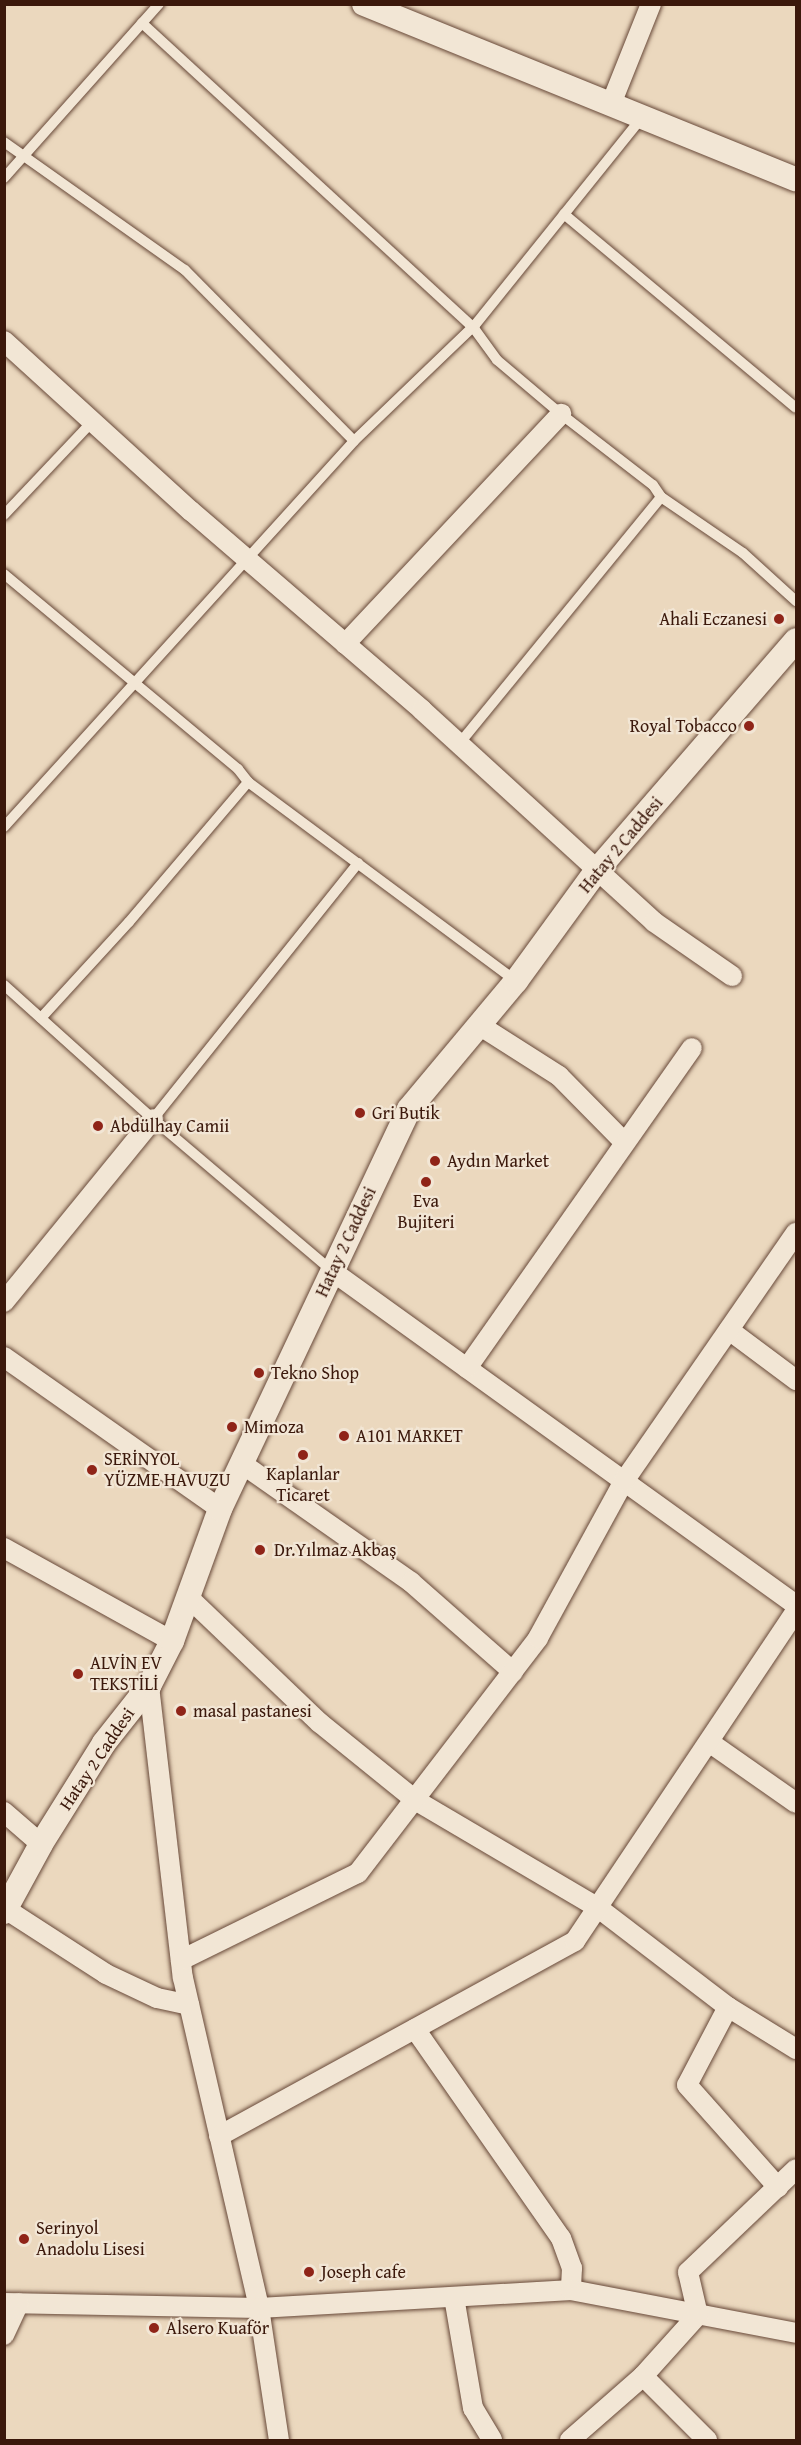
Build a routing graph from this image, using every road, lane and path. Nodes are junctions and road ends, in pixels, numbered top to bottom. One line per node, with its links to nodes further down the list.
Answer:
1 (159, 4): 4 (lane)
2 (364, 4): 5 (street)
3 (651, 4): 5 (street)
4 (142, 23): 8 (lane); 12 (lane)
5 (611, 104): 6 (street)
6 (643, 117): 10 (street); 11 (lane)
7 (4, 142): 8 (lane)
8 (24, 155): 9 (lane); 17 (lane)
9 (4, 178)
10 (796, 179)
11 (564, 214): 12 (lane); 14 (lane)
12 (473, 327): 15 (lane); 17 (lane)
13 (4, 340): 16 (street)
14 (796, 408)
15 (561, 414): 18 (lane); 24 (street)
16 (93, 421): 19 (lane); 20 (street)
17 (354, 441): 20 (lane)
18 (661, 497): 22 (lane); 26 (lane)
19 (4, 515)
20 (246, 558): 24 (street); 25 (lane)
21 (5, 577): 25 (lane)
22 (796, 601)
23 (796, 640): 30 (street, Hatay 2 Caddesi)
24 (345, 644): 26 (street)
25 (135, 682): 27 (lane); 28 (lane)
26 (459, 744): 30 (street)
27 (248, 782): 29 (lane); 34 (lane)
28 (4, 826)
29 (358, 863): 32 (lane); 37 (lane)
30 (597, 870): 31 (street); 32 (street, Hatay 2 Caddesi)
31 (732, 976)
32 (516, 981): 35 (street, Hatay 2 Caddesi)
33 (4, 985): 34 (lane)
34 (41, 1017): 37 (lane)
35 (479, 1025): 38 (street); 40 (street, Hatay 2 Caddesi)
36 (692, 1047): 38 (street)
37 (153, 1119): 40 (lane); 41 (street)
38 (624, 1142): 44 (street)
39 (796, 1233): 42 (street)
40 (332, 1271): 44 (street); 46 (street, Hatay 2 Caddesi)
41 (4, 1302)
42 (729, 1330): 45 (street); 47 (street)
43 (4, 1357): 48 (street)
44 (467, 1368): 47 (street)
45 (796, 1380)
46 (242, 1463): 48 (street, Hatay 2 Caddesi); 54 (street)
47 (624, 1481): 51 (street); 54 (street)
48 (220, 1509): 50 (street, Hatay 2 Caddesi)
49 (4, 1548): 53 (street)
50 (188, 1597): 53 (street, Hatay 2 Caddesi); 57 (street)
51 (796, 1605)
52 (796, 1611): 56 (street)
53 (172, 1641): 55 (street, Hatay 2 Caddesi)
54 (513, 1672): 57 (street)
55 (149, 1686): 60 (street, Hatay 2 Caddesi); 63 (street)
56 (709, 1742): 58 (street); 61 (street)
57 (415, 1800): 61 (street); 63 (street)
58 (796, 1803)
59 (4, 1812): 60 (street)
60 (41, 1844): 62 (street, Hatay 2 Caddesi)
61 (597, 1907): 65 (street); 66 (street)
62 (5, 1910): 64 (street)
63 (181, 1960): 64 (street)
64 (189, 2005): 68 (street)
65 (728, 2007): 67 (street); 70 (street)
66 (414, 2029): 68 (street); 71 (street)
67 (796, 2049)
68 (219, 2136): 74 (street)
69 (796, 2169): 70 (street)
70 (778, 2187): 75 (street)
71 (571, 2290): 72 (street); 75 (street)
72 (454, 2297): 74 (street); 80 (street)
73 (12, 2303): 74 (street); 77 (street)
74 (259, 2308): 79 (street)
75 (698, 2315): 76 (street); 78 (street)
76 (796, 2333)
77 (4, 2335)
78 (643, 2376): 81 (street); 82 (street)
79 (279, 2440)
80 (492, 2440)
81 (570, 2440)
82 (706, 2440)

